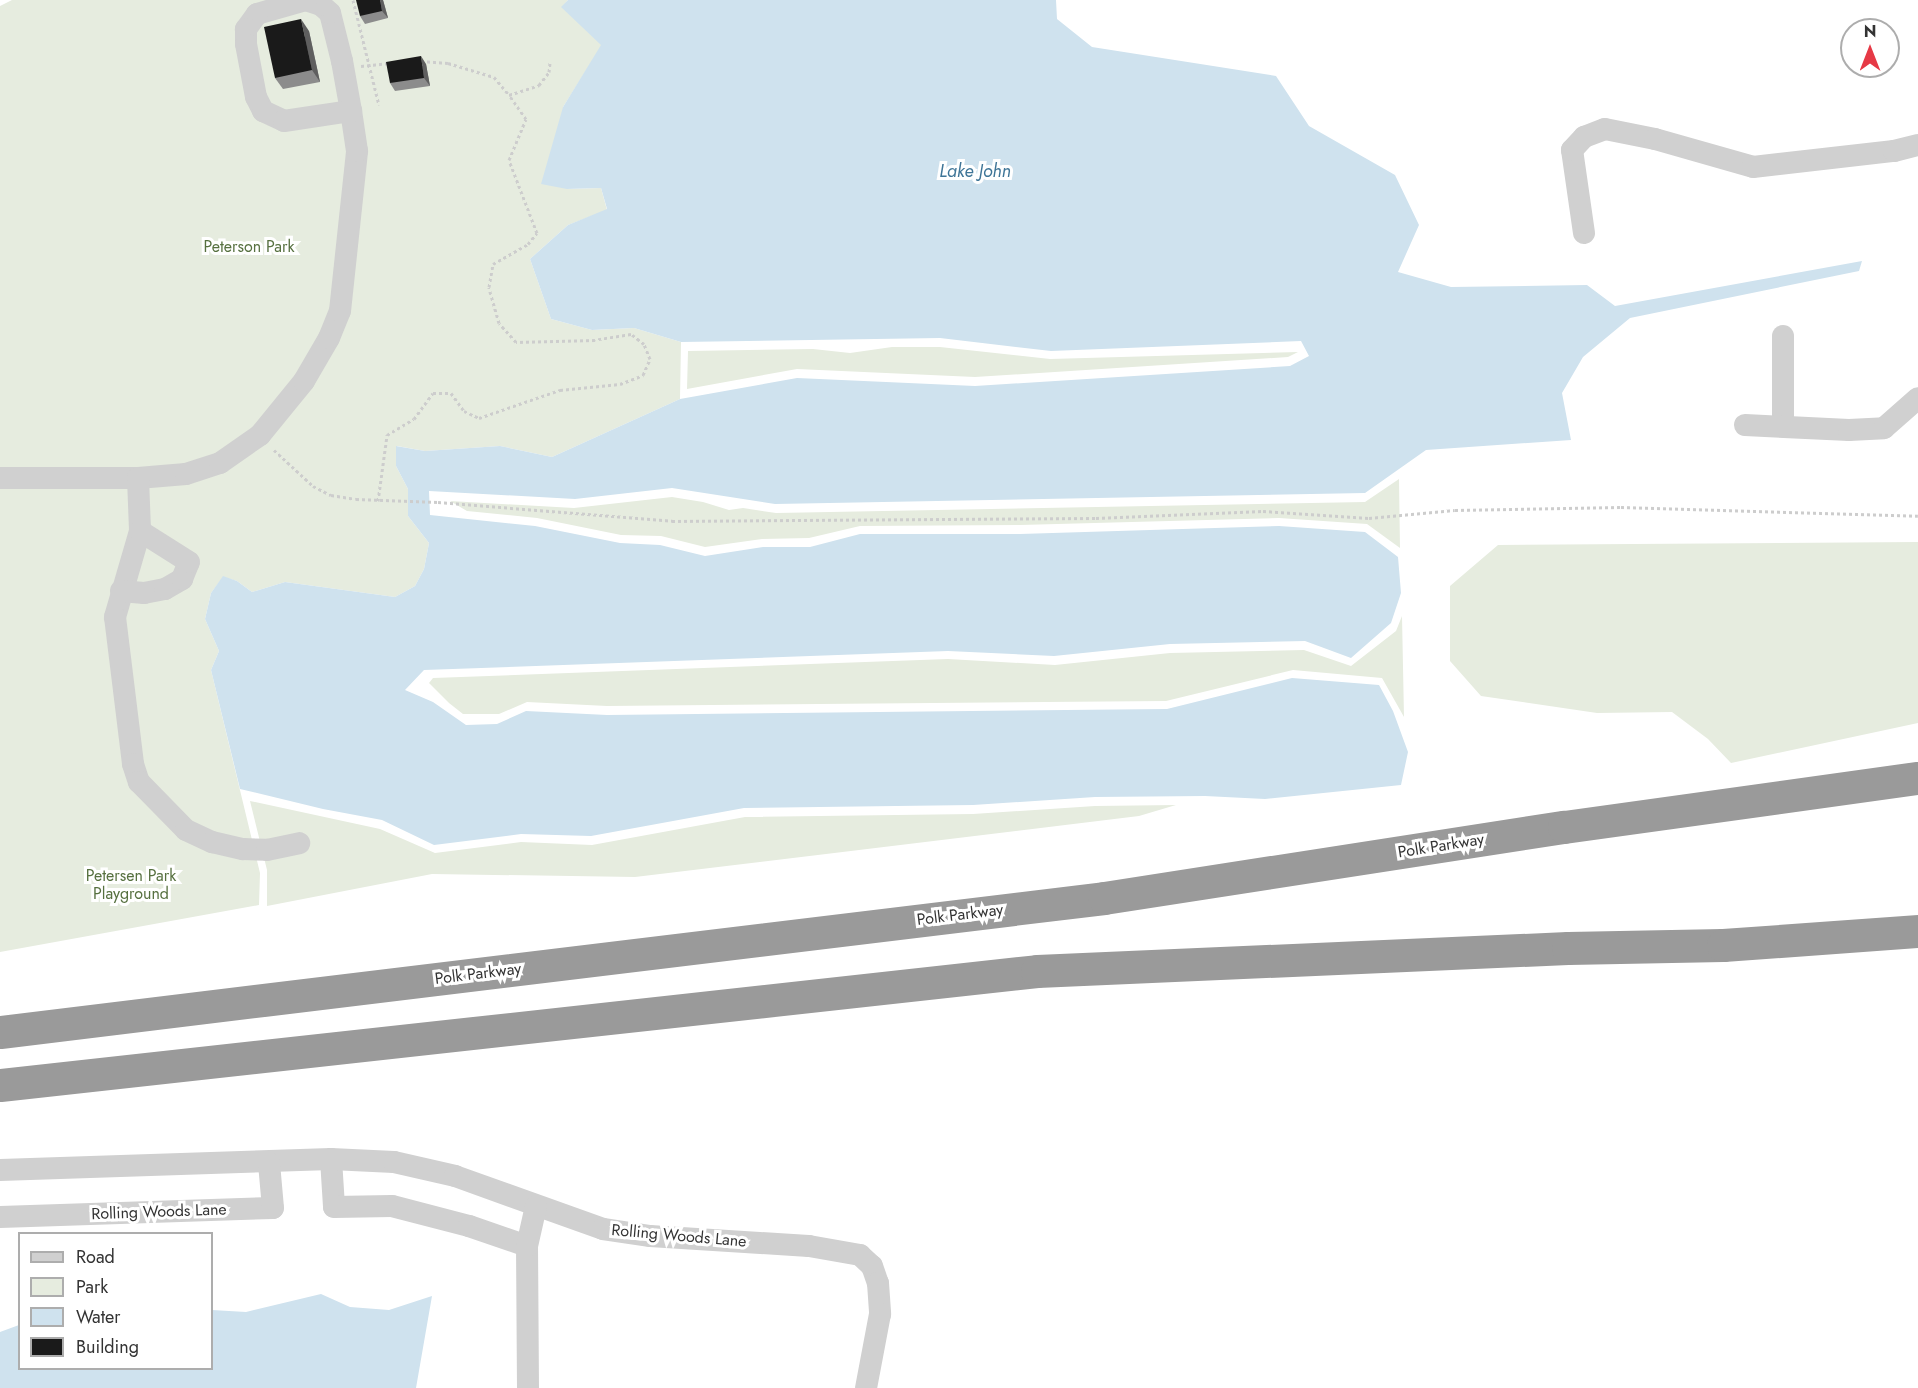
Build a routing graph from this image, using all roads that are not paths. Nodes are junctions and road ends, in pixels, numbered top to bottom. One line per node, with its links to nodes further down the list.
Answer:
1 (351, 111): 1 (street); 9 (street)
2 (1918, 145): 3 (street)
3 (1584, 233)
4 (1783, 336): 7 (street)
5 (1918, 398): 7 (street)
6 (1745, 425): 7 (street)
7 (1783, 425)
8 (0, 478): 9 (street)
9 (138, 478): 10 (street)
10 (140, 531): 11 (street); 11 (street)
11 (121, 591): 13 (street)
12 (1918, 778): 15 (highway, Polk Parkway)
13 (299, 843)
14 (1918, 931): 16 (highway)
15 (0, 1032)
16 (0, 1085)
17 (332, 1159): 18 (street, Rolling Woods Lane); 20 (street, Rolling Woods Lane); 22 (street)
18 (269, 1163): 19 (street, Rolling Woods Lane); 21 (street, Rolling Woods Lane)
19 (0, 1170)
20 (536, 1206): 22 (street); 24 (street, Rolling Woods Lane)
21 (0, 1217)
22 (527, 1246): 23 (street)
23 (528, 1388)
24 (866, 1388)

